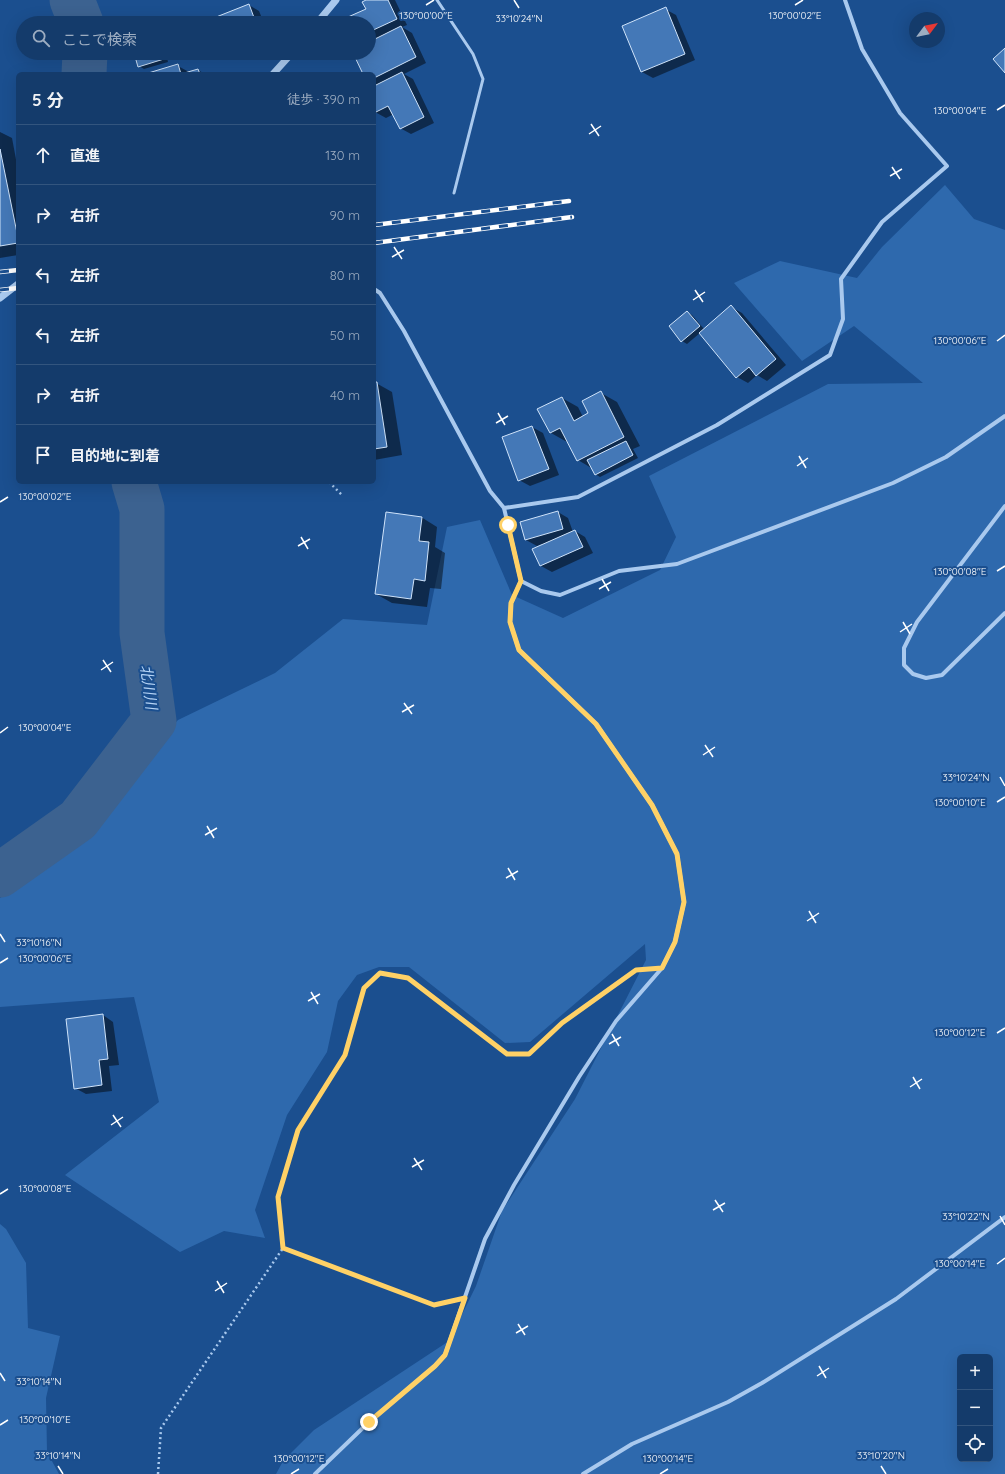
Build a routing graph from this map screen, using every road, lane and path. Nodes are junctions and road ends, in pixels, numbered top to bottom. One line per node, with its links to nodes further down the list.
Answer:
1 (336, 0): 4 (street)
2 (437, 0): 7 (lane)
3 (845, 0): 15 (street)
4 (323, 16)
5 (286, 60): 6 (street)
6 (275, 72)
7 (454, 193)
8 (16, 286): 10 (street)
9 (376, 290): 15 (street)
10 (0, 298)
11 (1005, 416): 16 (street)
12 (331, 484): 13 (path)
13 (342, 495)
14 (1005, 506): 17 (street)
15 (504, 508): 16 (street)
16 (521, 581): 18 (street)
17 (1005, 613)
18 (662, 968): 20 (path); 21 (street)
19 (1005, 1217): 24 (street)
20 (283, 1248): 21 (path); 22 (path)
21 (465, 1298): 23 (street)
22 (158, 1474)
23 (315, 1474)
24 (583, 1474)

